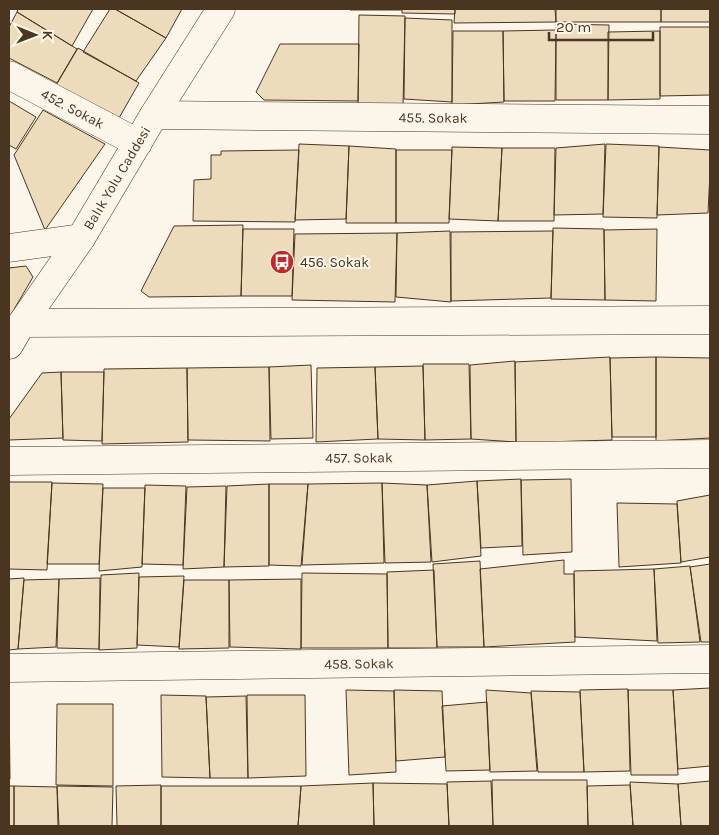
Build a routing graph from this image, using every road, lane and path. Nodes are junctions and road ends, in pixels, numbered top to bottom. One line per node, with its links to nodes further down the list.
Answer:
1 (221, 9): 3 (street, Balık Yolu Caddesi)
2 (9, 75): 5 (street, 452. Sokak)
3 (154, 115): 4 (street, 455. Sokak); 5 (street, Balık Yolu Caddesi)
4 (710, 120)
5 (138, 143): 6 (street, Balık Yolu Caddesi)
6 (81, 238): 7 (street); 9 (street, Balık Yolu Caddesi)
7 (9, 248)
8 (710, 320): 9 (street)
9 (16, 334)
10 (710, 454): 11 (street, 457. Sokak)
11 (9, 462)
12 (710, 660): 13 (street, 458. Sokak)
13 (9, 668)

